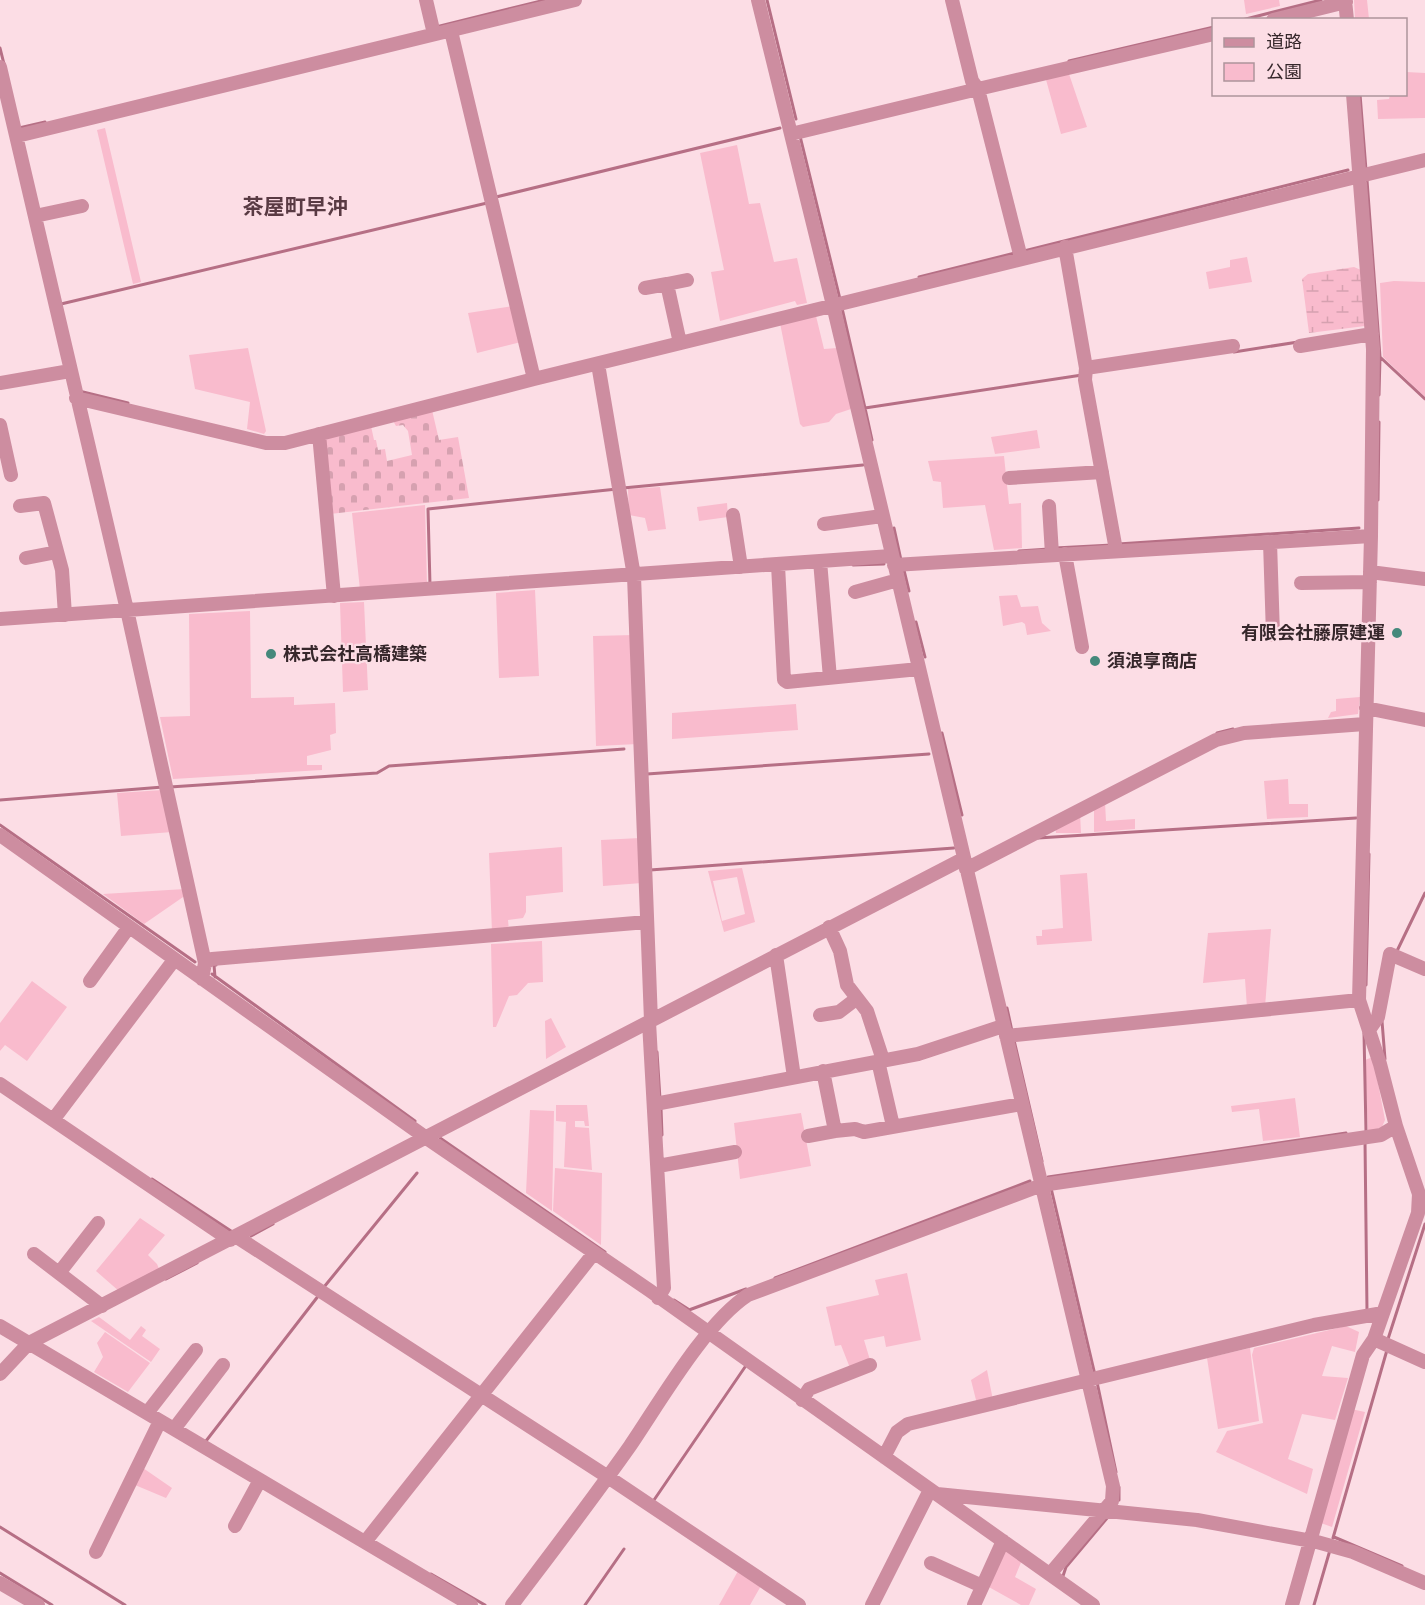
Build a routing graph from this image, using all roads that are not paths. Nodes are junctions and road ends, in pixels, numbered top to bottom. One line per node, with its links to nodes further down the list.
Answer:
1 (426, 0): 9 (street)
2 (575, 0): 8 (street)
3 (758, 0): 16 (street)
4 (952, 0): 12 (street)
5 (1346, 1): 6 (street); 7 (street)
6 (1281, 18)
7 (1347, 18)
8 (451, 30): 9 (street); 34 (street)
9 (434, 34): 15 (street)
10 (1212, 34): 12 (street)
11 (0, 67): 15 (street)
12 (975, 86): 16 (street); 22 (street)
13 (1353, 96): 18 (street)
14 (0, 132): 15 (street)
15 (15, 132): 20 (street)
16 (797, 133): 26 (street)
17 (1425, 160): 18 (street)
18 (1364, 174): 21 (street); 27 (street)
19 (82, 206): 20 (street)
20 (35, 216): 32 (street)
21 (1065, 247): 22 (street); 33 (street)
22 (1020, 254): 26 (street)
23 (687, 280): 24 (street)
24 (667, 284): 25 (street); 28 (street)
25 (645, 288)
26 (838, 304): 28 (street); 45 (street)
27 (1372, 334): 30 (street); 47 (street)
28 (680, 343): 31 (street)
29 (1233, 346): 33 (street)
30 (1300, 346)
31 (598, 364): 34 (street); 58 (street)
32 (70, 371): 35 (street); 36 (street)
33 (1086, 373): 39 (street)
34 (534, 379): 38 (street)
35 (0, 383)
36 (76, 398): 38 (street); 64 (street)
37 (0, 425): 40 (street)
38 (319, 434): 63 (street)
39 (1102, 472): 41 (street); 49 (street)
40 (11, 475)
41 (1009, 478)
42 (20, 506): 50 (street)
43 (1049, 506): 51 (street)
44 (733, 515): 56 (street)
45 (882, 516): 46 (street); 54 (street)
46 (824, 524)
47 (1371, 536): 48 (street); 57 (street)
48 (1270, 542): 49 (street); 67 (street)
49 (1115, 546): 51 (street)
50 (57, 552): 52 (street); 65 (street)
51 (1059, 554): 54 (street); 68 (street)
52 (27, 558)
53 (820, 561): 54 (street); 55 (street); 70 (street)
54 (897, 562): 60 (street)
55 (778, 565): 56 (street); 70 (street)
56 (741, 567): 58 (street)
57 (1370, 577): 59 (street); 61 (street); 71 (street)
58 (634, 579): 63 (street); 75 (street)
59 (1425, 579)
60 (898, 580): 62 (street); 69 (street)
61 (1301, 584)
62 (855, 592)
63 (334, 596): 64 (street)
64 (126, 610): 65 (street); 80 (street)
65 (64, 615): 66 (street)
66 (0, 619)
67 (1273, 635)
68 (1082, 647)
69 (919, 669): 70 (street); 74 (street)
70 (830, 678)
71 (1368, 714): 72 (street); 74 (street); 85 (street)
72 (1425, 720)
73 (0, 835): 76 (street)
74 (964, 864): 77 (street); 89 (street)
75 (648, 926): 80 (street); 87 (street)
76 (129, 927): 79 (street); 83 (street)
77 (831, 932): 78 (street); 84 (street)
78 (778, 959): 87 (street); 92 (street)
79 (174, 960): 82 (street); 96 (street)
80 (208, 961): 82 (street)
81 (1425, 969): 88 (street)
82 (202, 979): 101 (street)
83 (90, 981)
84 (856, 999): 86 (street); 90 (street)
85 (1359, 1000): 88 (street); 89 (street)
86 (820, 1015)
87 (650, 1022): 94 (street); 101 (street)
88 (1369, 1030): 98 (street)
89 (1009, 1033): 90 (street); 95 (street)
90 (880, 1064): 91 (street); 97 (street)
91 (824, 1075): 92 (street); 99 (street)
92 (794, 1077): 94 (street)
93 (0, 1084): 96 (street)
94 (658, 1104): 103 (street)
95 (1022, 1104): 97 (street); 104 (street)
96 (55, 1116): 107 (street)
97 (894, 1126): 99 (street)
98 (1396, 1126): 104 (street); 105 (street)
99 (836, 1131): 100 (street)
100 (808, 1136)
101 (425, 1137): 107 (street); 108 (street)
102 (735, 1152): 103 (street)
103 (658, 1166): 111 (street)
104 (1042, 1185): 115 (street); 123 (street)
105 (1422, 1215): 113 (street)
106 (98, 1223): 110 (street)
107 (234, 1238): 112 (street); 124 (street)
108 (594, 1252): 111 (street); 124 (street)
109 (33, 1254): 110 (street)
110 (59, 1273): 112 (street)
111 (658, 1298): 115 (street)
112 (102, 1306): 116 (street)
113 (1372, 1313): 117 (street); 123 (street)
114 (0, 1326): 116 (street)
115 (708, 1334): 125 (street); 130 (street)
116 (29, 1343): 122 (street); 126 (street)
117 (1383, 1343): 119 (street); 137 (street)
118 (196, 1350): 126 (street)
119 (1425, 1362)
120 (223, 1365): 128 (street)
121 (870, 1365): 125 (street)
122 (0, 1374)
123 (1094, 1378): 129 (street); 133 (street)
124 (484, 1394): 130 (street); 135 (street)
125 (802, 1400): 129 (street)
126 (147, 1413): 127 (street)
127 (160, 1421): 128 (street); 138 (street)
128 (174, 1429): 131 (street)
129 (884, 1457): 132 (street)
130 (611, 1474): 146 (street); 147 (street)
131 (260, 1480): 134 (street); 135 (street)
132 (933, 1492): 133 (street); 136 (street); 148 (street)
133 (1104, 1511): 137 (street); 140 (street)
134 (235, 1526)
135 (367, 1538): 145 (street)
136 (1003, 1541): 140 (street); 143 (street)
137 (1311, 1541): 141 (street); 151 (street)
138 (96, 1552)
139 (931, 1563): 143 (street)
140 (1050, 1574): 150 (street)
141 (1425, 1582)
142 (0, 1583): 144 (street)
143 (982, 1586): 149 (street)
144 (38, 1605)
145 (471, 1605)
146 (512, 1605)
147 (799, 1605)
148 (872, 1605)
149 (974, 1605)
150 (1094, 1605)
151 (1292, 1605)

